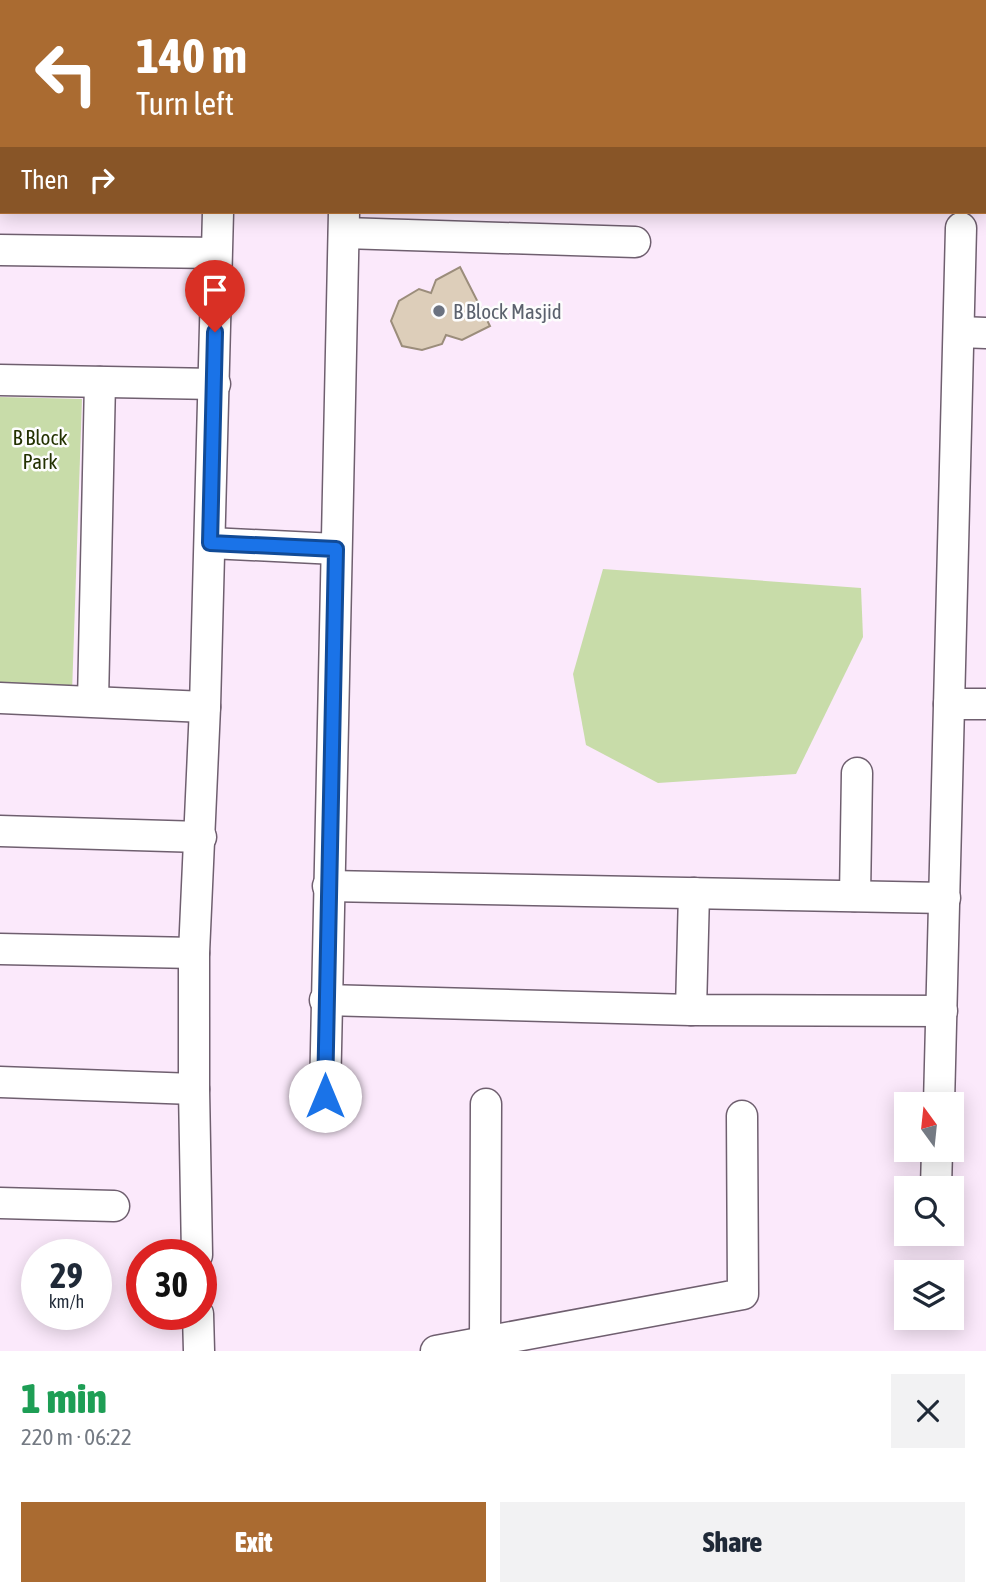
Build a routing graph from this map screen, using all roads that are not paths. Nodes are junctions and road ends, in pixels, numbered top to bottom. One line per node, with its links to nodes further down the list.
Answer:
1 (218, 214): 6 (street)
2 (344, 223): 4 (street); 12 (street)
3 (961, 228): 7 (street)
4 (635, 242)
5 (0, 250): 6 (street)
6 (216, 253): 10 (street)
7 (972, 332): 15 (street)
8 (0, 380): 9 (street)
9 (100, 382): 10 (street); 14 (street)
10 (215, 384): 11 (street)
11 (210, 543): 12 (street); 17 (street)
12 (336, 549): 21 (street)
13 (0, 698): 14 (street)
14 (93, 701): 17 (street)
15 (949, 704): 16 (street); 24 (street)
16 (986, 704)
17 (205, 707): 20 (street)
18 (856, 773): 23 (street)
19 (0, 831): 20 (street)
20 (201, 837): 26 (street)
21 (328, 886): 22 (street); 27 (street)
22 (694, 893): 23 (street); 28 (street)
23 (855, 896): 24 (street)
24 (945, 898): 29 (street)
25 (0, 949): 26 (street)
26 (194, 953): 31 (street)
27 (325, 1000): 28 (street); 33 (street)
28 (691, 1010): 29 (street)
29 (942, 1011): 32 (street)
30 (0, 1082): 31 (street)
31 (194, 1089): 38 (street)
32 (939, 1092)
33 (325, 1096)
34 (485, 1104): 40 (street)
35 (742, 1116): 40 (street)
36 (0, 1203): 37 (street)
37 (114, 1206)
38 (197, 1239)
39 (198, 1330): 41 (street)
40 (485, 1342): 42 (street)
41 (199, 1351)
42 (436, 1351)

